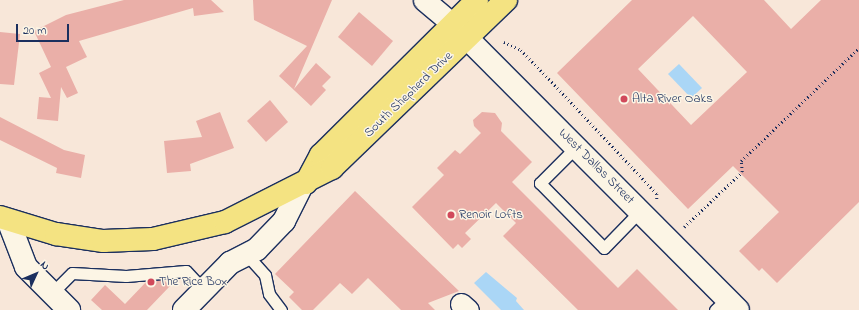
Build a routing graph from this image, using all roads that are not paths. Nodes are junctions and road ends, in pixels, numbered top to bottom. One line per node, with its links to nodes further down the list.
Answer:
1 (424, 0): 4 (street)
2 (477, 0): 4 (main road, South Shepherd Drive)
3 (506, 0): 4 (main road, South Shepherd Drive)
4 (460, 31): 5 (main road, West Dallas Street); 6 (main road, South Shepherd Drive)
5 (576, 147): 7 (main road, West Dallas Street); 7 (lane)
6 (304, 184): 8 (main road); 9 (main road)
7 (640, 212): 12 (main road, West Dallas Street)
8 (4, 219): 11 (main road)
9 (247, 255): 10 (main road); 15 (lane)
10 (204, 290): 11 (lane); 14 (main road)
11 (52, 292): 13 (main road)
12 (727, 306)
13 (69, 310)
14 (184, 310)
15 (281, 310)

